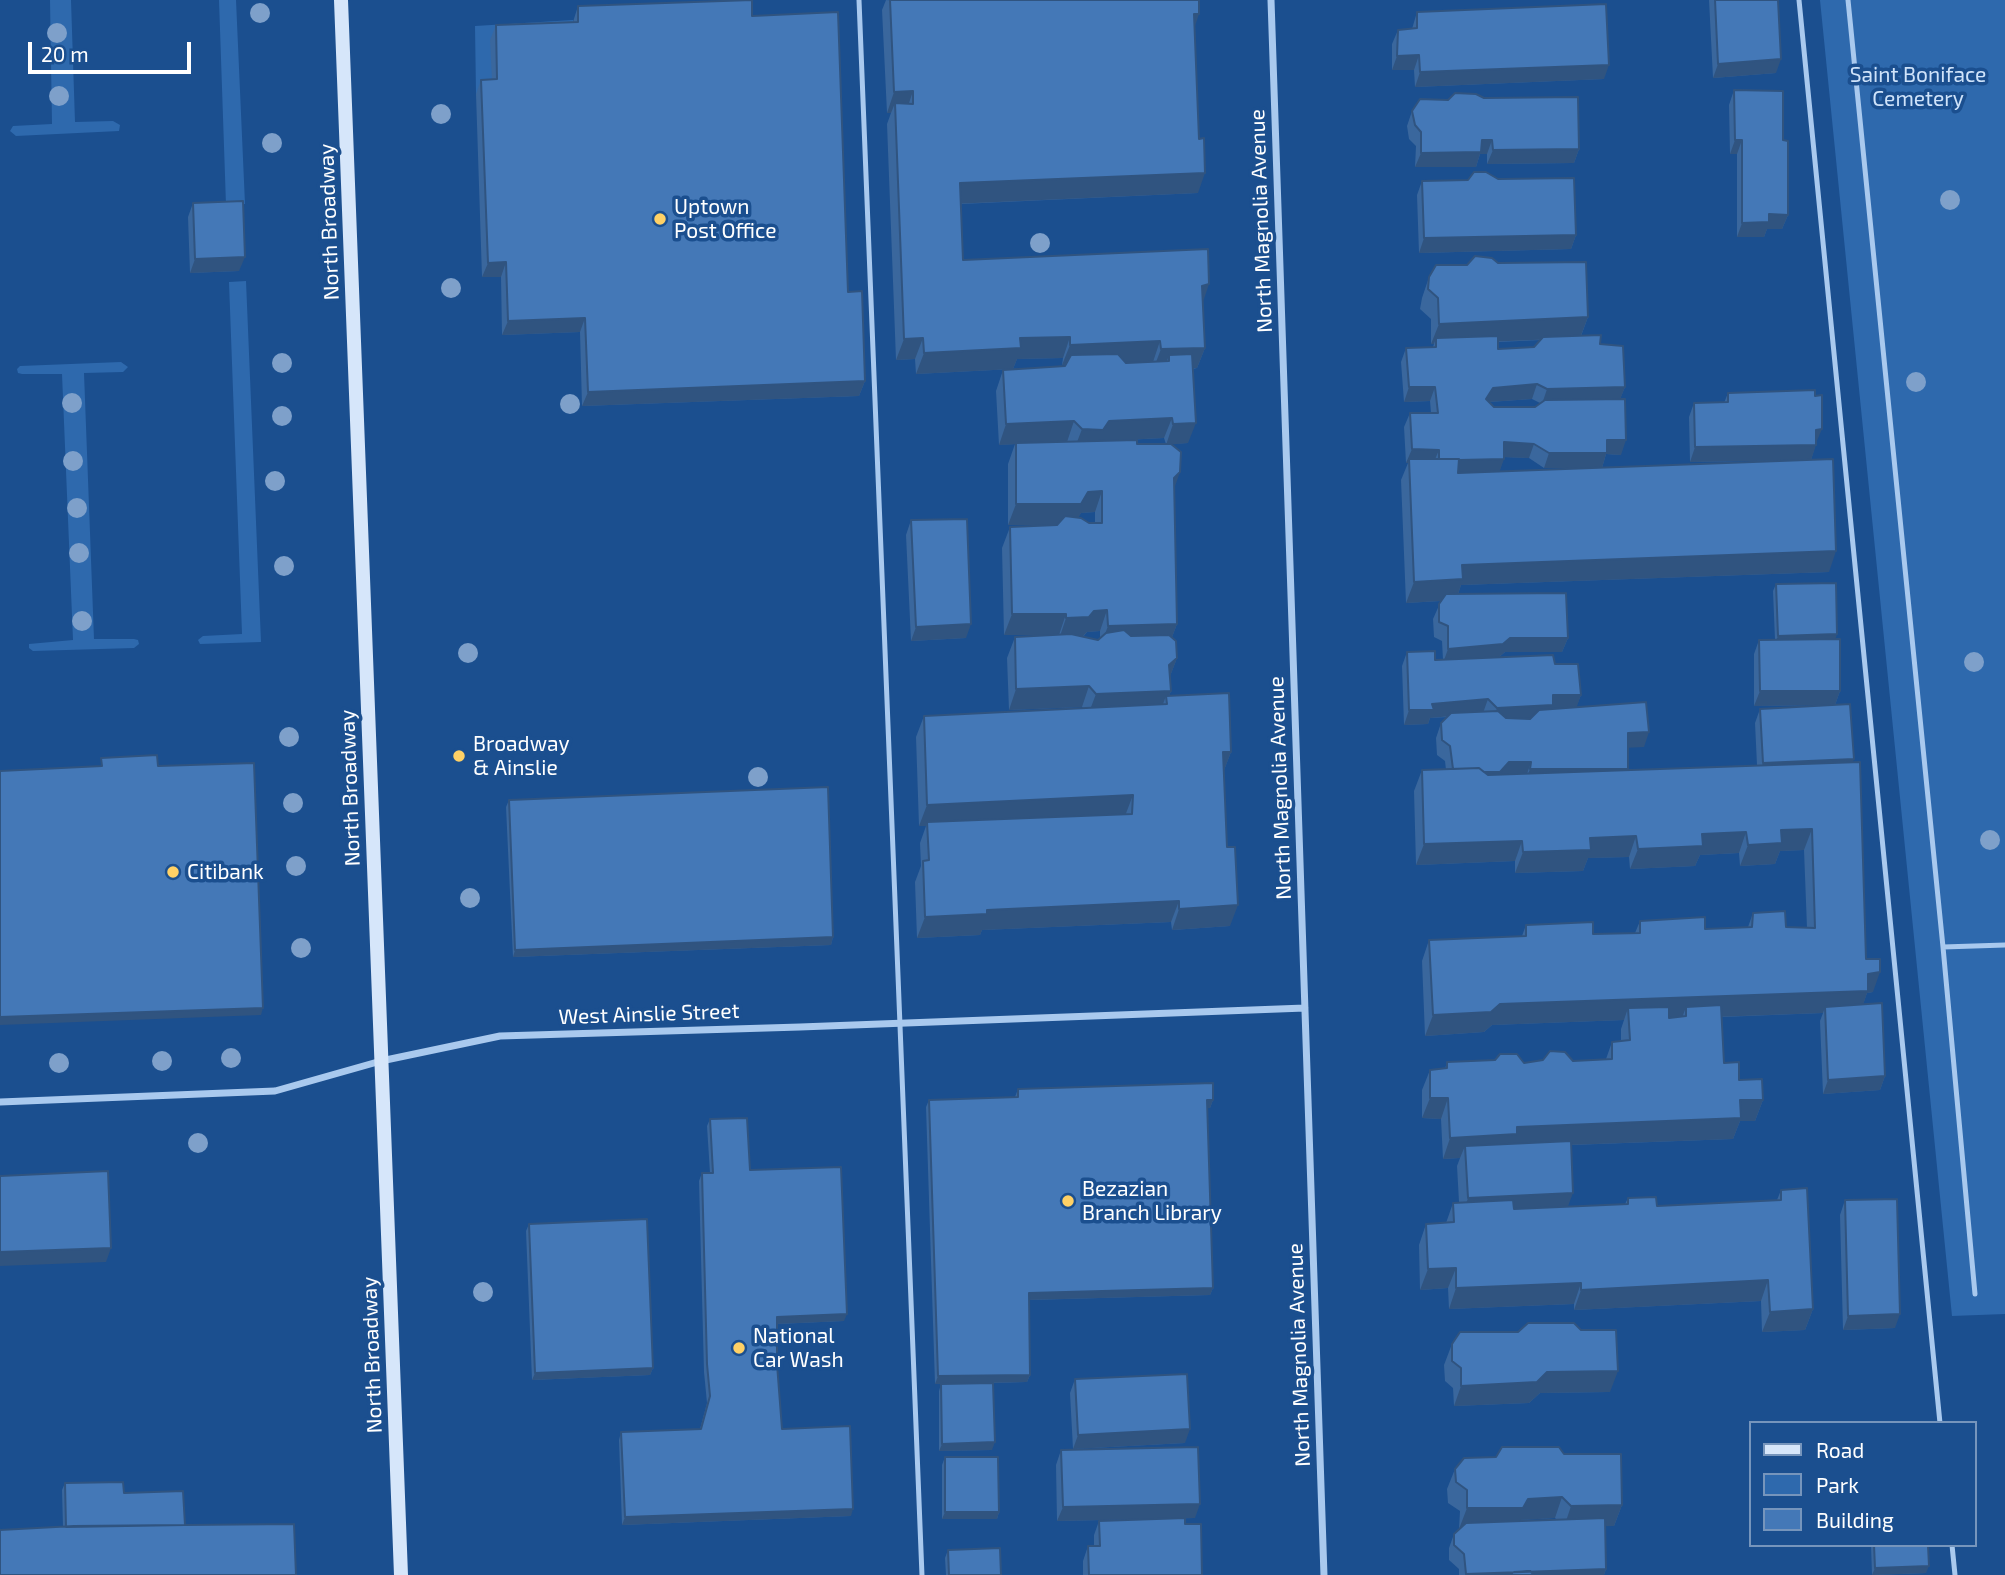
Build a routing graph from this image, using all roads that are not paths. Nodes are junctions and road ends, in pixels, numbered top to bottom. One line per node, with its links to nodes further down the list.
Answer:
1 (341, 0): 10 (main road, North Broadway)
2 (859, 0): 9 (lane)
3 (1271, 0): 8 (street, North Magnolia Avenue)
4 (1799, 0): 13 (lane)
5 (1848, 0): 7 (lane)
6 (2005, 945): 7 (lane)
7 (1943, 947): 12 (lane)
8 (1305, 1008): 9 (street, West Ainslie Street); 17 (street, North Magnolia Avenue)
9 (900, 1024): 10 (street, West Ainslie Street); 16 (lane)
10 (381, 1061): 11 (street, West Ainslie Street); 15 (main road, North Broadway)
11 (0, 1102)
12 (1975, 1294)
13 (1940, 1421)
14 (1952, 1547): 18 (lane)
15 (401, 1575)
16 (922, 1575)
17 (1324, 1575)
18 (1955, 1575)

